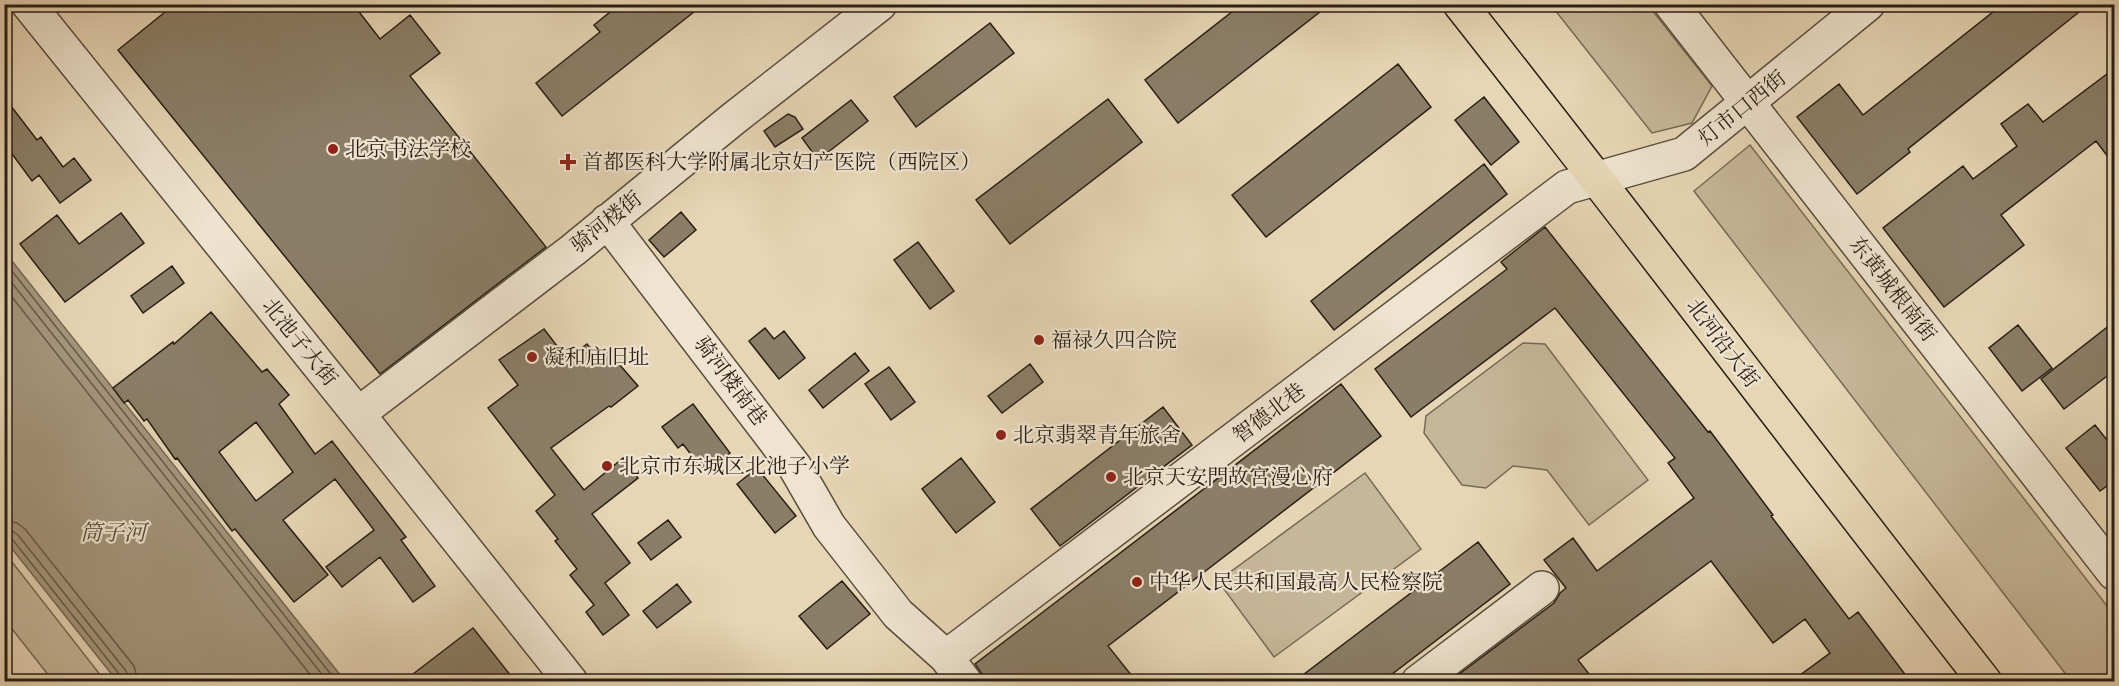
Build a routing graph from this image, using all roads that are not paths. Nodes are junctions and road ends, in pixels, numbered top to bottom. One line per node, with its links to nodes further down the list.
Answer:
1 (28, 4): 9 (street, 北池子大街)
2 (880, 4): 8 (street, 骑河楼街)
3 (1460, 4): 7 (main road, 北河沿大街)
4 (1671, 4): 6 (street, 东黄城根南街)
5 (1868, 4): 6 (street, 灯市口西街)
6 (1748, 104): 7 (street, 灯市口西街); 10 (street, 东黄城根南街)
7 (1597, 177): 12 (street, 智德北巷); 15 (main road, 北河沿大街)
8 (606, 221): 9 (street, 骑河楼街); 12 (street, 骑河楼南巷)
9 (358, 414): 13 (street, 北池子大街)
10 (2115, 573)
11 (1542, 588): 14 (street)
12 (955, 669)
13 (571, 681)
14 (1418, 681)
15 (1985, 681)

